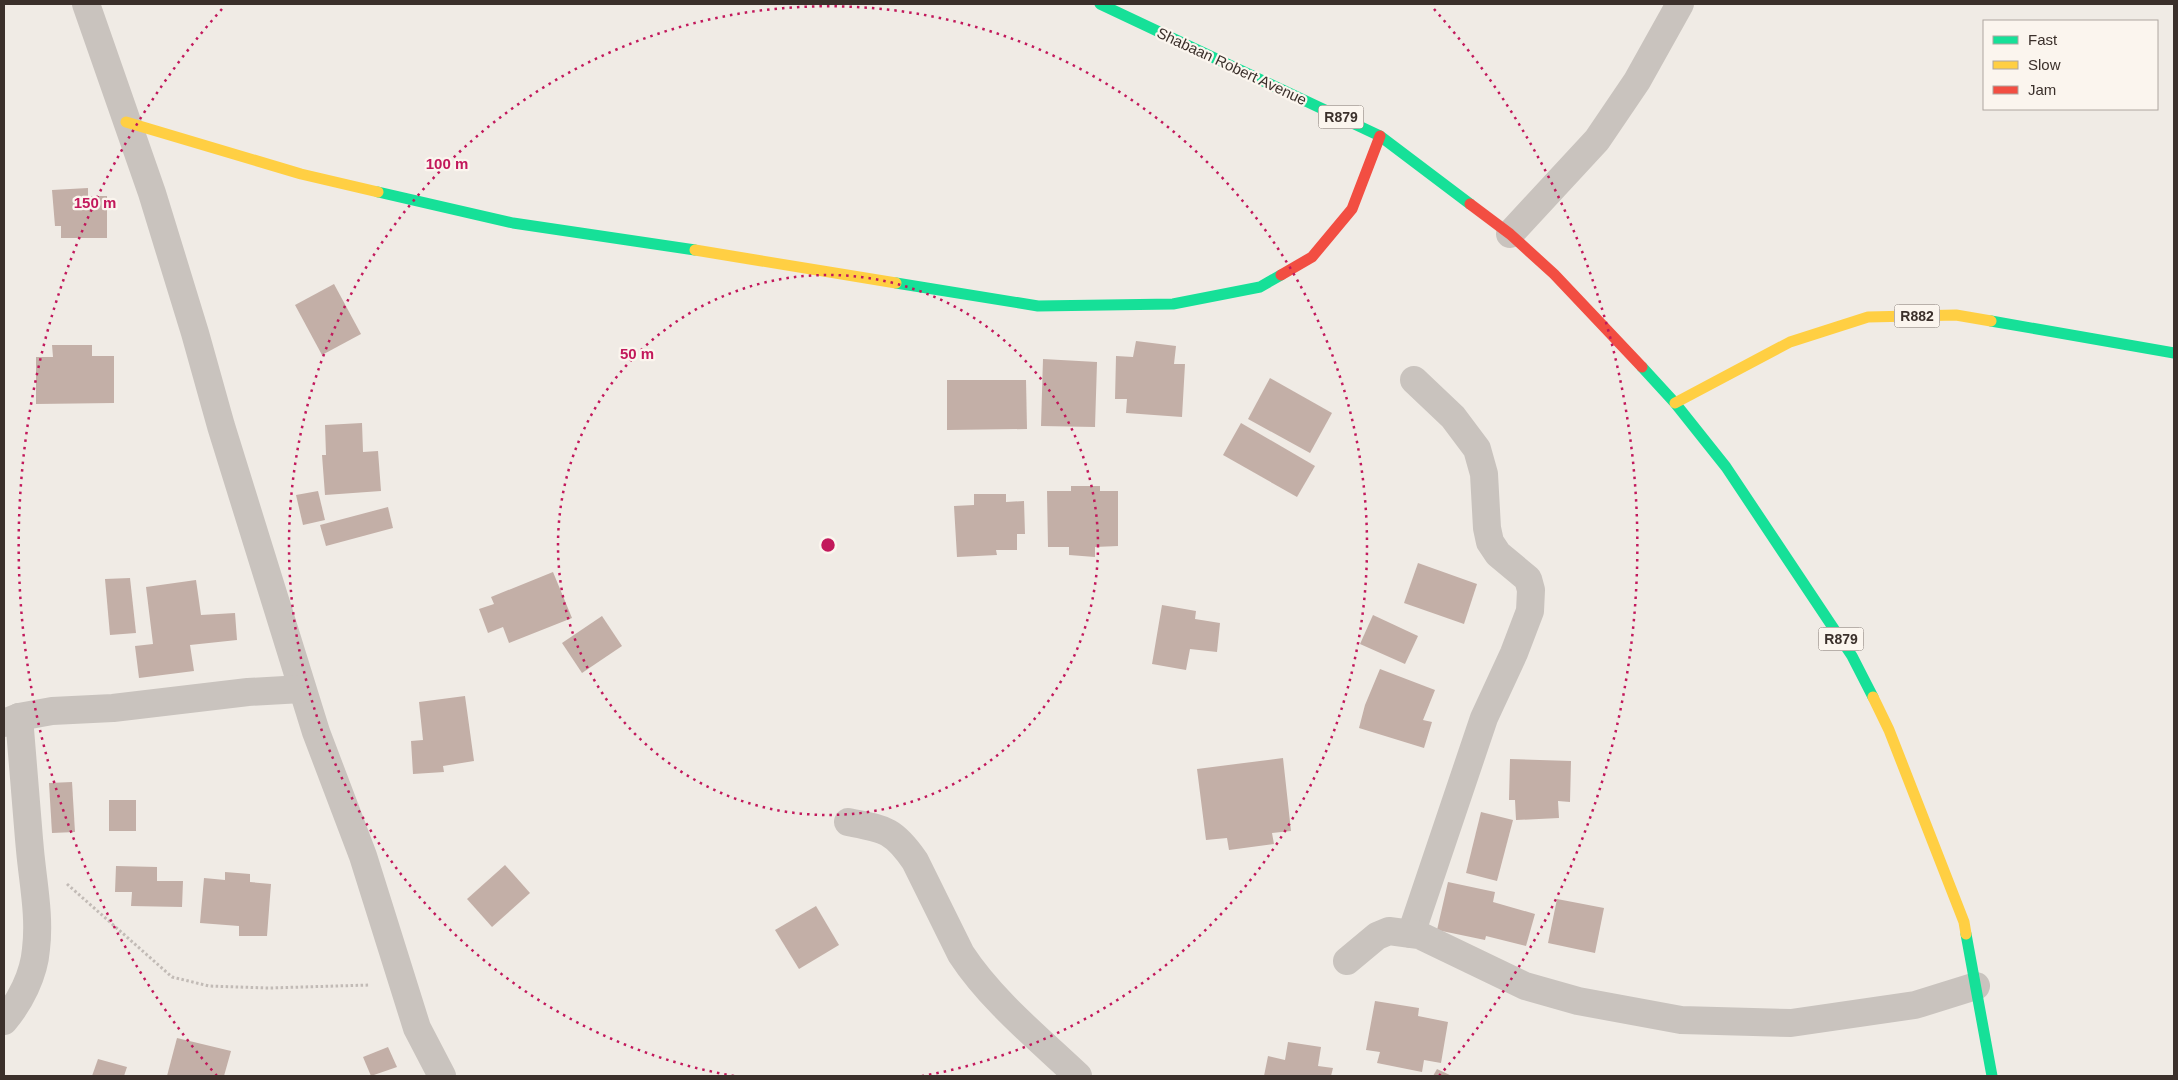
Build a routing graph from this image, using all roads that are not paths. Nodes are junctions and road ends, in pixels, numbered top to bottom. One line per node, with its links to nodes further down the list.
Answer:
1 (86, 4): 4 (street)
2 (1100, 4): 5 (main road, Shabaan Robert Avenue / R879)
3 (1680, 4): 6 (street)
4 (126, 122): 5 (main road); 10 (street)
5 (1380, 136): 6 (main road, Shabaan Robert Avenue / R879)
6 (1510, 234): 9 (main road, Shabaan Robert Avenue / R879)
7 (2174, 353): 9 (main road, R882)
8 (1414, 380): 13 (street)
9 (1675, 403): 15 (main road, R879)
10 (302, 689): 11 (street); 17 (street)
11 (12, 720): 16 (street)
12 (848, 822): 18 (street)
13 (1411, 934): 14 (street); 15 (street)
14 (1347, 961)
15 (1976, 986): 19 (main road, R879)
16 (4, 1021)
17 (442, 1076)
18 (1078, 1076)
19 (1992, 1076)

